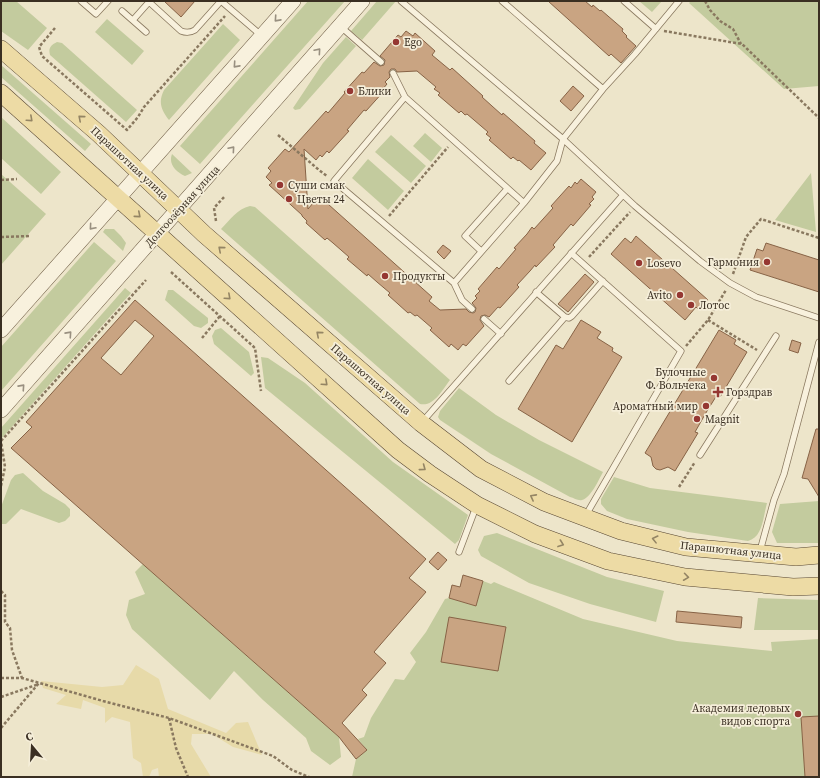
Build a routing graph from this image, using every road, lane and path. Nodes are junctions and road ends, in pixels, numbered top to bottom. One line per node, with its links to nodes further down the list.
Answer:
1 (81, 1): 2 (lane)
2 (108, 1)
3 (148, 1): 4 (lane); 14 (lane)
4 (221, 1): 12 (lane)
5 (293, 1): 19 (main road, one-way to 19)
6 (362, 1): 15 (main road, Долгоозёрная улица)
7 (401, 1): 29 (lane)
8 (502, 1): 24 (lane)
9 (624, 1): 17 (lane)
10 (679, 1): 17 (lane)
11 (705, 1): 20 (path)
12 (231, 10): 16 (path); 19 (lane)
13 (122, 11): 14 (lane)
14 (133, 20): 18 (lane)
15 (340, 26): 22 (lane); 41 (main road, Долгоозёрная улица, one-way to 15)
16 (55, 28)
17 (656, 29): 20 (path); 24 (lane)
18 (146, 32)
19 (262, 36): 31 (main road, one-way to 31)
20 (742, 44): 27 (path)
21 (1, 49): 31 (main road, Парашютная улица, one-way to 21)
22 (381, 62)
23 (393, 73): 26 (lane)
24 (603, 89): 29 (lane)
25 (1, 93): 38 (main road, one-way to 38)
26 (405, 97): 30 (lane); 34 (lane)
27 (819, 118)
28 (278, 135): 34 (path)
29 (563, 139): 36 (lane); 39 (lane)
30 (454, 141): 35 (lane); 43 (path)
31 (140, 173): 38 (main road); 41 (main road, Парашютная улица)
32 (17, 179): 33 (path)
33 (1, 180)
34 (334, 181): 43 (lane)
35 (507, 189): 39 (lane); 48 (lane)
36 (623, 194): 40 (lane); 49 (lane)
37 (225, 196): 42 (path)
38 (118, 198): 44 (main road, one-way to 44); 63 (main road, one-way to 63)
39 (524, 203): 48 (lane)
40 (635, 206): 50 (path); 55 (lane)
41 (179, 210): 44 (main road, Долгоозёрная улица); 73 (main road, Парашютная улица, one-way to 41)
42 (216, 221)
43 (383, 222): 54 (lane)
44 (158, 233): 72 (main road, Долгоозёрная улица, one-way to 44); 78 (main road, one-way to 78)
45 (31, 236): 46 (path)
46 (1, 237)
47 (819, 238): 55 (path)
48 (481, 251): 54 (lane)
49 (571, 253): 50 (lane); 56 (lane)
50 (583, 264): 53 (lane)
51 (171, 272): 58 (path)
52 (146, 280): 74 (path)
53 (603, 281): 59 (lane); 68 (lane)
54 (454, 283): 57 (lane)
55 (730, 283): 60 (lane); 62 (path)
56 (536, 292): 59 (lane); 64 (lane)
57 (472, 309)
58 (220, 316): 66 (path); 71 (path)
59 (565, 317): 70 (lane)
60 (819, 318)
61 (484, 319): 64 (lane)
62 (708, 320): 68 (path); 69 (path)
63 (1, 330)
64 (501, 334): 73 (lane)
65 (776, 336): 69 (lane)
66 (202, 338)
67 (819, 342): 81 (lane)
68 (681, 351): 79 (lane)
69 (764, 354): 75 (lane)
70 (509, 381)
71 (261, 391)
72 (1, 410)
73 (421, 423): 79 (main road, Парашютная улица, one-way to 73)
74 (1, 441): 76 (path)
75 (700, 455): 77 (path)
76 (1, 486)
77 (679, 487)
78 (477, 505): 80 (lane); 83 (main road, one-way to 83)
79 (585, 517): 81 (main road, Парашютная улица, one-way to 79)
80 (460, 552)
81 (760, 554): 82 (main road, Парашютная улица)
82 (819, 556)
83 (819, 586)
84 (1, 590): 86 (path)
85 (1, 678): 86 (path)
86 (22, 678): 87 (path)
87 (39, 683): 88 (path); 89 (path); 90 (path)
88 (1, 697)
89 (169, 718): 91 (path); 92 (path)
90 (1, 728)
91 (188, 777)
92 (309, 777)

